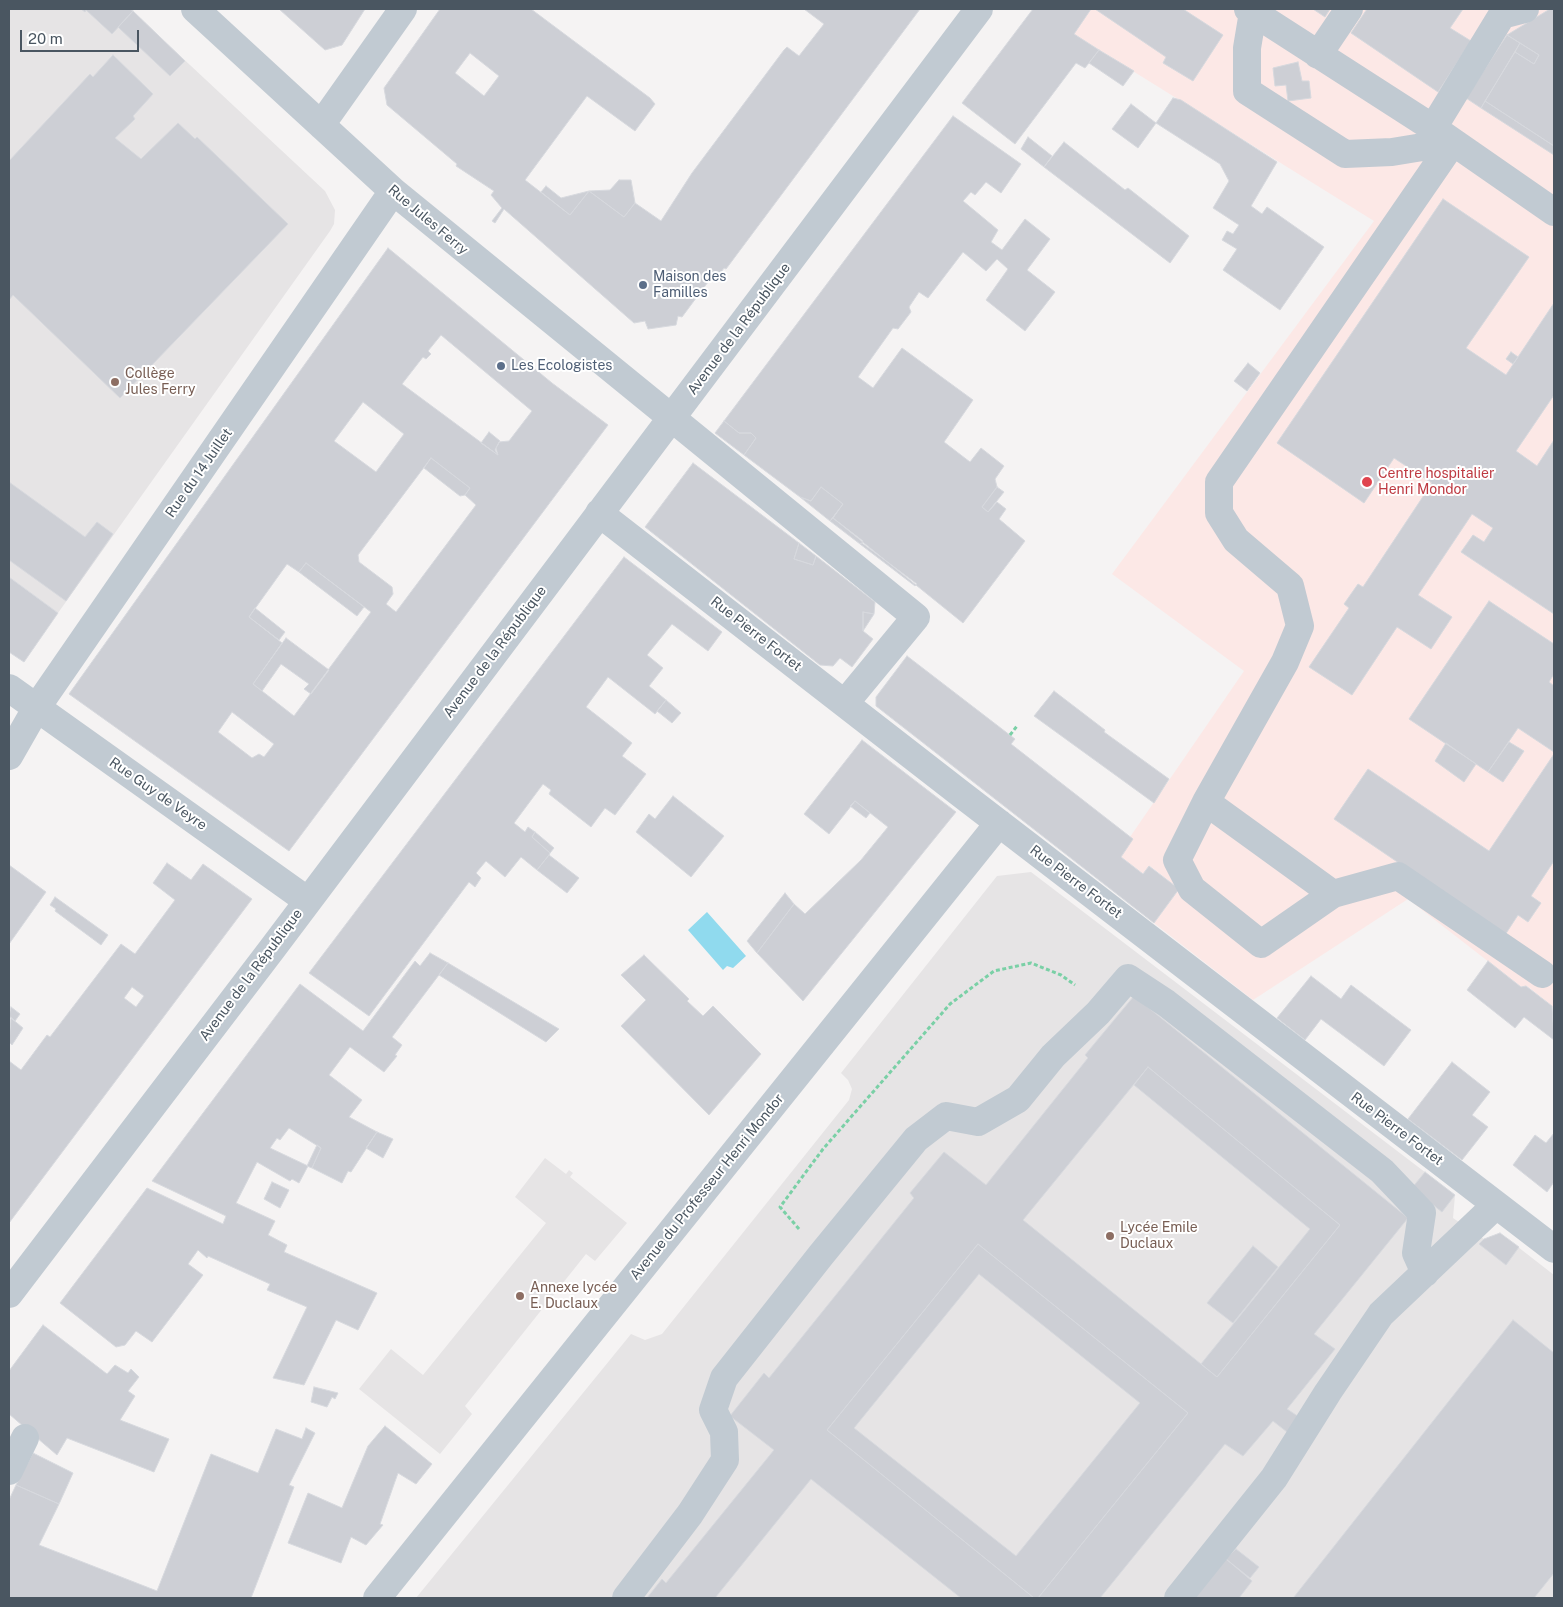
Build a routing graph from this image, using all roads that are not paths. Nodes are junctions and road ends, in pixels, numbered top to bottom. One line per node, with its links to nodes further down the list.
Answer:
1 (195, 9): 8 (street, Rue Jules Ferry)
2 (403, 9): 8 (street)
3 (979, 9): 12 (street, Avenue de la République)
4 (1349, 9): 7 (street)
5 (1524, 9): 9 (street)
6 (1251, 11): 7 (street); 9 (street)
7 (1318, 55): 9 (street)
8 (321, 125): 10 (street, Rue Jules Ferry)
9 (1443, 135): 11 (street); 18 (street)
10 (393, 191): 12 (street, Rue Jules Ferry); 16 (street, Rue du 14 Juillet)
11 (1554, 212)
12 (671, 420): 13 (street, Avenue de la République); 15 (street, Rue Jules Ferry)
13 (599, 513): 15 (street, Rue Pierre Fortet); 21 (street, Avenue de la République)
14 (9, 688): 16 (street, Rue Guy de Veyre)
15 (845, 703): 19 (street, Rue Pierre Fortet)
16 (37, 707): 17 (street, Rue du 14 Juillet); 21 (street, Rue Guy de Veyre)
17 (9, 756)
18 (1206, 802): 20 (street); 20 (street)
19 (999, 823): 23 (street, Rue Pierre Fortet); 29 (street, Avenue du Professeur Henri Mondor)
20 (1333, 894): 22 (street)
21 (308, 901): 26 (street, Avenue de la République)
22 (1550, 971)
23 (1496, 1205): 24 (street, Rue Pierre Fortet); 25 (street)
24 (1554, 1249)
25 (1425, 1273): 30 (street); 31 (street)
26 (9, 1294)
27 (25, 1438): 28 (street)
28 (9, 1471)
29 (377, 1598)
30 (626, 1598)
31 (1178, 1598)

